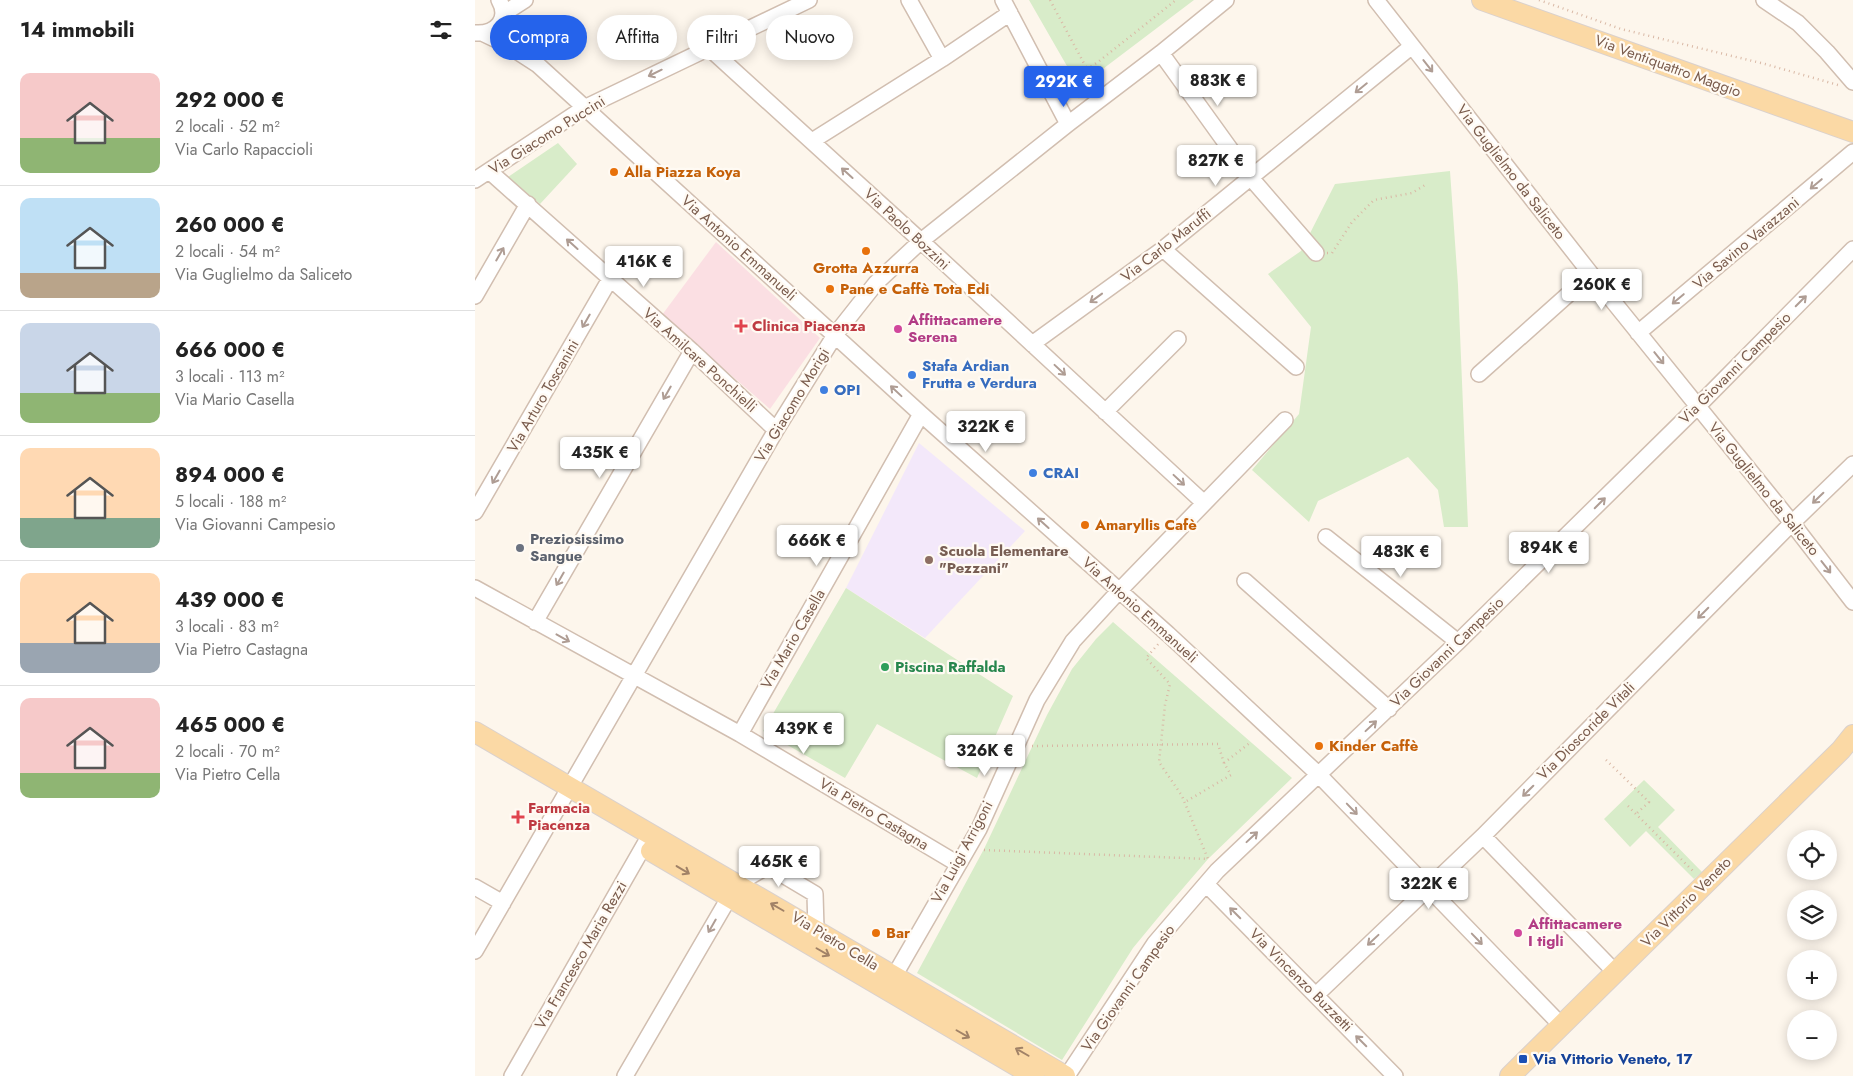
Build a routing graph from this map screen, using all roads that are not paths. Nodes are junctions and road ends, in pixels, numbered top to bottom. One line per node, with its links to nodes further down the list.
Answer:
1 (525, 0): 9 (street)
2 (809, 0): 10 (street, Via Giacomo Puccini)
3 (909, 0): 15 (street)
4 (1226, 0): 13 (street, Via Giacomo Morigi)
5 (1376, 0): 12 (street, Via Guglielmo da Saliceto)
6 (1482, 0): 21 (main road, Via Ventiquattro Maggio)
7 (1764, 0): 18 (street)
8 (1007, 6): 15 (street); 20 (street)
9 (502, 10): 11 (street); 17 (street, Via Antonio Emmanueli)
10 (756, 25)
11 (479, 33): 17 (street, Via Antonio Emmanueli)
12 (1412, 46): 25 (street, Via Carlo Maruffi, one-way to 25); 32 (street, Via Guglielmo da Saliceto, one-way to 32)
13 (1161, 54): 20 (street, Via Giacomo Morigi); 25 (street)
14 (687, 58): 19 (street, Via Giacomo Puccini, one-way to 19)
15 (942, 59): 22 (street)
16 (723, 60): 22 (street, Via Paolo Bozzini)
17 (537, 65): 19 (street, Via Antonio Emmanueli)
18 (1849, 85)
19 (584, 108): 24 (street, Via Giacomo Puccini); 36 (street, Via Antonio Emmanueli)
20 (1070, 123): 28 (street, Via Giacomo Morigi)
21 (1853, 132)
22 (812, 141): 28 (street, Via Paolo Bozzini, one-way to 22)
23 (1853, 152): 35 (street, Via Savino Varazzani, one-way to 35)
24 (489, 171): 26 (street, Via Giacomo Puccini); 27 (street, Via Amilcare Ponchielli)
25 (1251, 178): 29 (street, Via Carlo Maruffi); 31 (street)
26 (475, 180)
27 (528, 204): 33 (street, Via Amilcare Ponchielli, one-way to 27); 34 (street, one-way to 27)
28 (921, 241): 36 (street, Via Giacomo Morigi); 38 (street, Via Paolo Bozzini)
29 (1163, 249): 38 (street, Via Carlo Maruffi, one-way to 38); 40 (street)
30 (1853, 249): 42 (street, Via Giovanni Campesio, one-way to 30)
31 (1316, 253)
32 (1591, 274): 35 (street, Via Guglielmo da Saliceto); 41 (street)
33 (611, 279): 39 (street, Via Amilcare Ponchielli); 49 (street, Via Arturo Toscanini, one-way to 49)
34 (475, 296)
35 (1638, 333): 42 (street, Via Guglielmo da Saliceto, one-way to 42)
36 (835, 335): 44 (street, Via Antonio Emmanueli, one-way to 36); 46 (street, Via Giacomo Morigi)
37 (1178, 339): 43 (street)
38 (1032, 344): 43 (street, Via Paolo Bozzini, one-way to 43)
39 (692, 351): 46 (street, Via Amilcare Ponchielli); 56 (street, one-way to 56)
40 (1296, 367)
41 (1479, 374)
42 (1697, 406): 50 (street, Via Guglielmo da Saliceto); 57 (street, Via Giovanni Campesio, one-way to 42)
43 (1105, 412): 48 (street, Via Paolo Bozzini, one-way to 48)
44 (921, 414): 54 (street, Via Antonio Emmanueli, one-way to 44); 61 (street, Via Mario Casella)
45 (1285, 420): 48 (street, Via Luigi Arrigoni)
46 (776, 430): 58 (street, Via Giacomo Morigi)
47 (1853, 464): 50 (street, Via Dioscoride Vitali, one-way to 50)
48 (1203, 502): 54 (street, Via Luigi Arrigoni)
49 (475, 512)
50 (1792, 523): 55 (street, Via Guglielmo da Saliceto, one-way to 55); 66 (street, Via Dioscoride Vitali, one-way to 66)
51 (1325, 537): 57 (street)
52 (1245, 581): 59 (street)
53 (475, 588): 56 (street, Via Pietro Castagna)
54 (1119, 591): 64 (street, Via Antonio Emmanueli); 68 (street, Via Luigi Arrigoni)
55 (1853, 602)
56 (535, 622): 58 (street, Via Pietro Castagna, one-way to 58)
57 (1458, 642): 59 (street, Via Giovanni Campesio)
58 (633, 676): 61 (street, Via Pietro Castagna); 65 (street, Via Giacomo Morigi)
59 (1389, 709): 64 (street, Via Giovanni Campesio, one-way to 59)
60 (475, 732): 65 (main road, Via Pietro Cella)
61 (739, 734): 68 (street, Via Pietro Castagna)
62 (1849, 742): 76 (main road, Via Vittorio Veneto)
63 (475, 747): 65 (main road, Via Pietro Cella)
64 (1318, 774): 69 (street, Via Giovanni Campesio, one-way to 64); 71 (street, Via Antonio Emmanueli, one-way to 71)
65 (566, 792): 67 (main road, Via Pietro Cella); 73 (street, Via Giacomo Morigi)
66 (1483, 836): 71 (street, Via Dioscoride Vitali); 76 (street)
67 (647, 841): 72 (main road, Via Pietro Cella); 80 (street, Via Francesco Maria Rezzi)
68 (958, 864): 77 (street, Via Luigi Arrigoni)
69 (1206, 884): 78 (street, Via Vincenzo Buzzetti, one-way to 69); 83 (street, Via Giovanni Campesio)
70 (475, 887): 73 (street)
71 (1429, 888): 78 (street, Via Dioscoride Vitali, one-way to 78); 79 (street, Via Antonio Emmanueli, one-way to 79)
72 (733, 891): 74 (main road, Via Pietro Cella, one-way to 72); 74 (street); 77 (main road, Via Pietro Cella, one-way to 77); 81 (street, one-way to 81)
73 (503, 903): 75 (street, Via Giacomo Morigi)
74 (816, 930): 77 (main road, Via Pietro Cella)
75 (475, 951)
76 (1615, 972): 79 (main road, Via Vittorio Veneto)
77 (890, 983): 82 (main road, Via Pietro Cella, one-way to 82); 83 (main road, Via Pietro Cella, one-way to 77)
78 (1316, 995): 84 (street, Via Vincenzo Buzzetti, one-way to 78)
79 (1561, 1025): 85 (main road, Via Vittorio Veneto)
80 (512, 1076)
81 (625, 1076)
82 (1034, 1076)
83 (1066, 1076)
84 (1395, 1076)
85 (1509, 1076)

